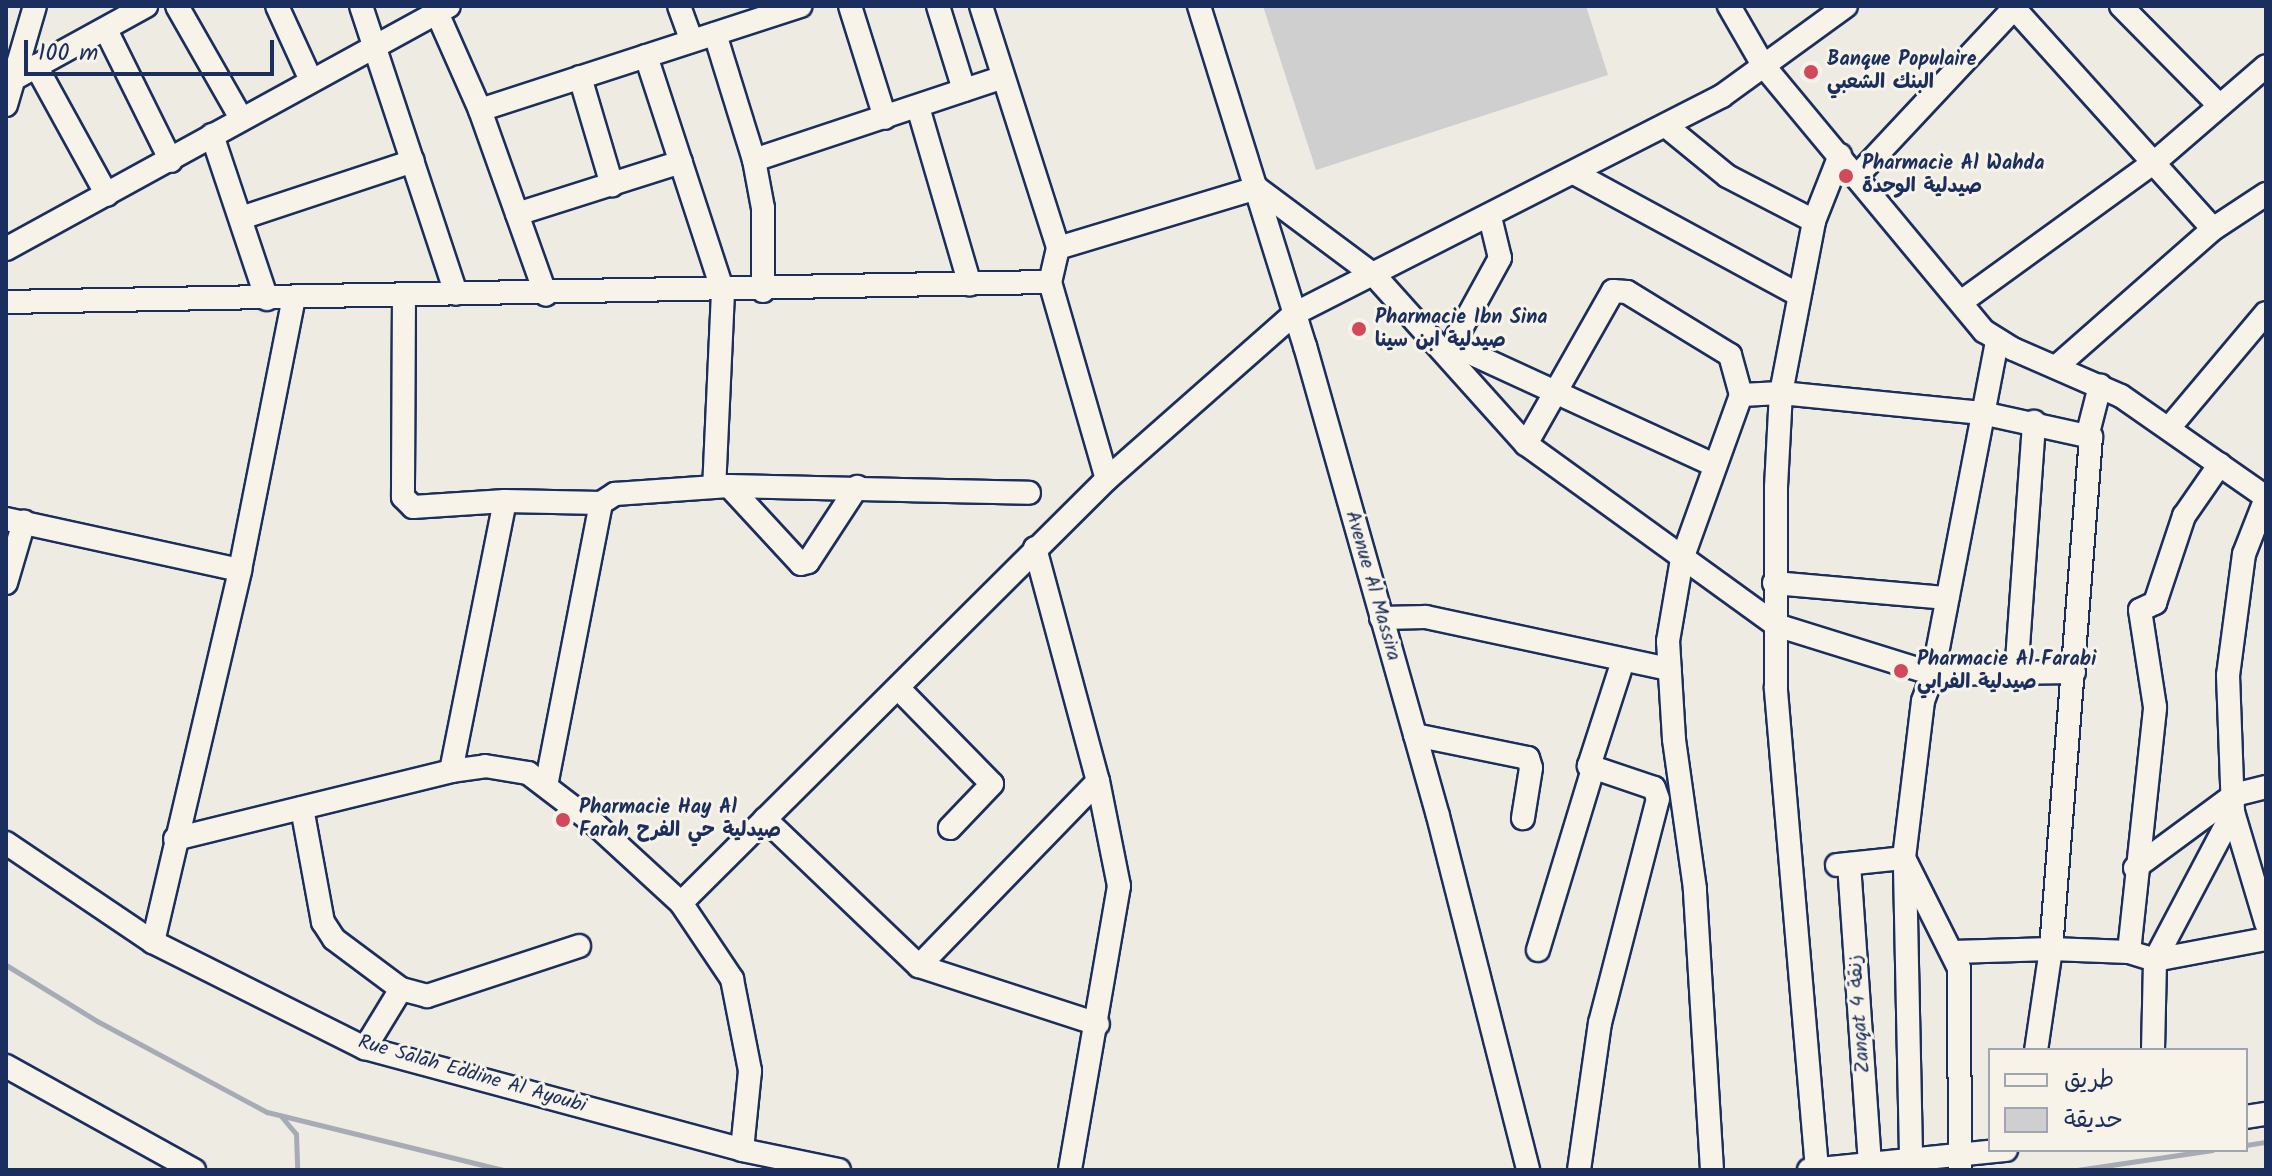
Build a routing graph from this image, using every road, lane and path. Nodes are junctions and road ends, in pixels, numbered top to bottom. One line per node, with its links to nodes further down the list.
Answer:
1 (35, 6): 28 (street)
2 (146, 6): 17 (street)
3 (177, 6): 34 (street)
4 (277, 6): 27 (street)
5 (361, 6): 20 (street)
6 (679, 6): 19 (street)
7 (801, 6): 18 (street)
8 (850, 6): 35 (street)
9 (938, 6): 29 (street)
10 (981, 6): 26 (street)
11 (1199, 6): 47 (street, Avenue Al Massira)
12 (1729, 6): 22 (street)
13 (1846, 6): 22 (street)
14 (2121, 6): 30 (street)
15 (2015, 7): 42 (street); 45 (street)
16 (440, 8): 20 (street); 33 (street)
17 (106, 30): 23 (street); 40 (street)
18 (715, 34): 19 (street); 39 (street)
19 (692, 41): 21 (street)
20 (374, 52): 27 (street); 41 (street)
21 (646, 56): 25 (street); 43 (street)
22 (1763, 65): 36 (street); 38 (street)
23 (36, 66): 28 (street); 49 (street)
24 (2266, 66): 30 (street)
25 (580, 77): 33 (street); 46 (street)
26 (1003, 77): 29 (street); 55 (street)
27 (310, 78): 34 (street)
28 (9, 81): 31 (street)
29 (964, 90): 32 (street)
30 (2217, 103): 42 (street)
31 (6, 105)
32 (918, 107): 35 (street); 59 (street)
33 (480, 110): 50 (street)
34 (241, 118): 37 (street)
35 (885, 118): 39 (street)
36 (1666, 126): 44 (street); 53 (street)
37 (212, 135): 40 (street); 52 (street)
38 (1840, 155): 45 (street); 53 (street)
39 (754, 160): 60 (street)
40 (171, 161): 49 (street)
41 (413, 161): 52 (street); 62 (street)
42 (2156, 161): 54 (street); 69 (street)
43 (681, 162): 46 (street); 61 (street)
44 (1576, 174): 51 (street); 65 (street)
45 (1857, 176): 69 (street)
46 (612, 185): 50 (street)
47 (1257, 188): 55 (street); 57 (street); 71 (street, Avenue Al Massira)
48 (2266, 194): 54 (street)
49 (107, 195): 56 (street)
50 (517, 214): 64 (street)
51 (1490, 217): 57 (street); 76 (street)
52 (241, 218): 67 (street)
53 (1814, 221): 65 (street)
54 (2213, 229): 73 (street)
55 (1058, 248): 58 (street)
56 (6, 249)
57 (1375, 276): 71 (street); 82 (street)
58 (1050, 282): 59 (street); 85 (street)
59 (970, 285): 60 (street)
60 (763, 291): 61 (street)
61 (723, 292): 64 (street); 86 (street)
62 (456, 294): 63 (street); 64 (street)
63 (404, 295): 66 (street); 90 (street)
64 (546, 295)
65 (1799, 295): 75 (street)
66 (294, 297): 67 (street); 95 (street)
67 (267, 299): 68 (street)
68 (6, 302)
69 (1961, 302): 72 (street)
70 (2266, 313): 80 (street)
71 (1294, 314): 85 (street); 99 (street, Avenue Al Massira)
72 (1997, 341): 73 (street); 78 (street)
73 (2056, 367): 74 (street)
74 (2100, 386): 80 (street); 81 (street)
75 (1781, 393): 77 (street); 78 (street); 97 (street)
76 (1554, 395): 77 (street); 82 (street); 84 (street)
77 (1741, 395): 84 (street)
78 (1982, 413): 79 (street); 98 (street)
79 (2034, 422): 81 (street); 105 (street)
80 (2169, 428): 83 (street)
81 (2088, 437): 103 (street)
82 (1526, 444): 94 (street)
83 (2220, 464): 89 (street); 123 (street)
84 (1714, 465): 94 (street)
85 (1107, 479): 93 (street)
86 (721, 487): 87 (street); 87 (street); 91 (street)
87 (857, 487): 88 (street)
88 (1029, 493)
89 (2266, 498): 115 (street)
90 (505, 501): 91 (street); 110 (street)
91 (601, 503): 112 (street)
92 (15, 520): 95 (street); 96 (street)
93 (1035, 548): 106 (street); 111 (street)
94 (1682, 559): 100 (street); 102 (street)
95 (240, 570): 120 (street)
96 (6, 583)
97 (1774, 583): 98 (street); 100 (street)
98 (1947, 598): 104 (street)
99 (1381, 618): 101 (street); 107 (street, Avenue Al Massira)
100 (1776, 625): 104 (street); 146 (street)
101 (1623, 661): 102 (street); 109 (street)
102 (1669, 669): 108 (street)
103 (2074, 672): 105 (street); 129 (street)
104 (1933, 674): 105 (street); 122 (street)
105 (2016, 675)
106 (898, 688): 118 (street); 119 (street)
107 (1415, 735): 117 (street); 150 (street, Avenue Al Massira)
108 (1674, 739): 114 (street); 152 (street)
109 (1593, 769): 114 (street); 130 (street)
110 (451, 771): 112 (street); 116 (street)
111 (1098, 781): 134 (street); 136 (street)
112 (546, 786): 124 (street)
113 (2266, 787): 115 (street)
114 (1654, 788): 151 (street)
115 (2233, 803): 123 (street); 125 (street); 133 (street)
116 (302, 808): 120 (street); 135 (street)
117 (1523, 818)
118 (765, 819): 124 (street); 134 (street)
119 (950, 828)
120 (175, 839): 127 (street)
121 (6, 843): 127 (street, Rue Salah Eddine Al Ayoubi)
122 (1904, 863): 131 (street); 143 (street); 145 (street, Zanqat 4 زنقة)
123 (2135, 868): 132 (street)
124 (681, 903): 141 (street)
125 (2266, 923)
126 (2266, 939): 133 (street)
127 (153, 942): 137 (street, Rue Salah Eddine Al Ayoubi)
128 (579, 946): 135 (street)
129 (2051, 949): 131 (street); 132 (street); 138 (street)
130 (1538, 950)
131 (1953, 952): 144 (street)
132 (2129, 952): 133 (street)
133 (2155, 960): 139 (street)
134 (919, 966): 136 (street)
135 (401, 989): 137 (street)
136 (1098, 1024): 149 (street)
137 (365, 1048): 141 (street, Rue Salah Eddine Al Ayoubi)
138 (2036, 1048)
139 (2153, 1048)
140 (6, 1066): 147 (street)
141 (742, 1150): 148 (street, Rue Salah Eddine Al Ayoubi)
142 (1999, 1152): 144 (street)
143 (1911, 1163): 144 (street); 145 (street)
144 (1958, 1163)
145 (1870, 1164): 146 (street)
146 (1817, 1169): 153 (street)
147 (194, 1170)
148 (839, 1170)
149 (1070, 1170)
150 (1528, 1170)
151 (1579, 1170)
152 (1712, 1170)
153 (1809, 1170)

